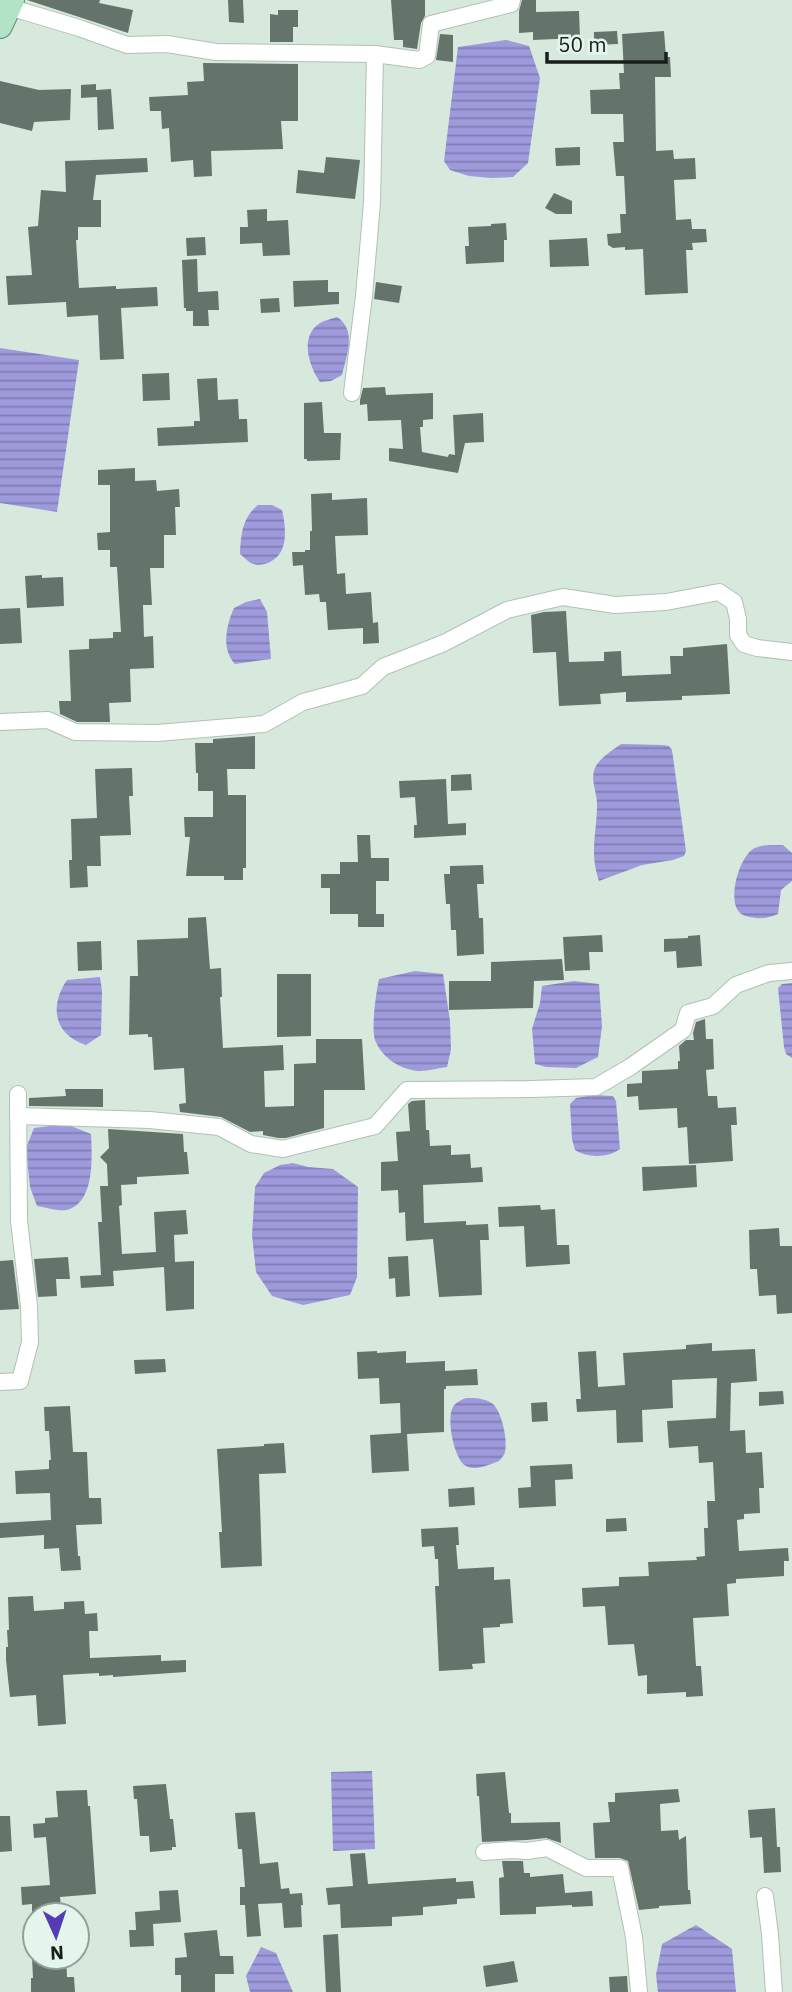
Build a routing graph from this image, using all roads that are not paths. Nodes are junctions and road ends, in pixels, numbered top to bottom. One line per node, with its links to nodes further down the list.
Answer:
1 (512, 0): 3 (street)
2 (7, 11): 3 (street)
3 (375, 54): 4 (street)
4 (352, 393)
5 (792, 652): 6 (street)
6 (0, 722)
7 (792, 971): 9 (street)
8 (18, 1094): 9 (street)
9 (18, 1115): 10 (street)
10 (0, 1382)
11 (484, 1852): 13 (street)
12 (765, 1896): 14 (street)
13 (639, 1992)
14 (775, 1992)

